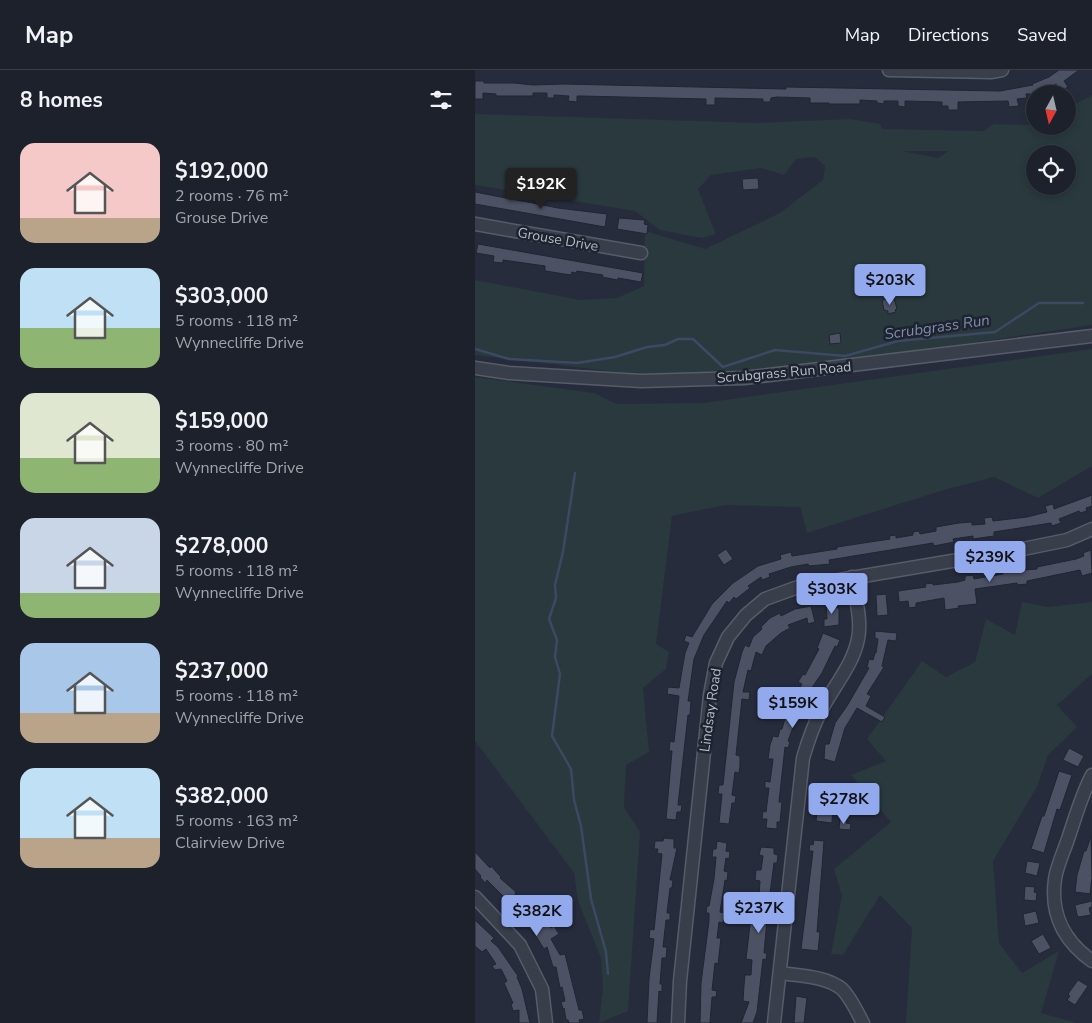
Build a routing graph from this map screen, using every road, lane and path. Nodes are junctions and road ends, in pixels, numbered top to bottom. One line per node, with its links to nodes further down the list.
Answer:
1 (889, 70): 2 (street)
2 (1002, 70)
3 (475, 224): 4 (street, Grouse Drive)
4 (641, 253)
5 (1092, 336): 6 (street, Scrubgrass Run Road)
6 (475, 368)
7 (1092, 529): 8 (street, Lindsay Road)
8 (852, 577): 12 (street); 14 (street, Lindsay Road)
9 (1092, 775): 11 (street)
10 (475, 897): 13 (street)
11 (1092, 961)
12 (781, 973): 15 (street); 16 (street)
13 (546, 1023)
14 (678, 1023)
15 (774, 1023)
16 (863, 1023)

